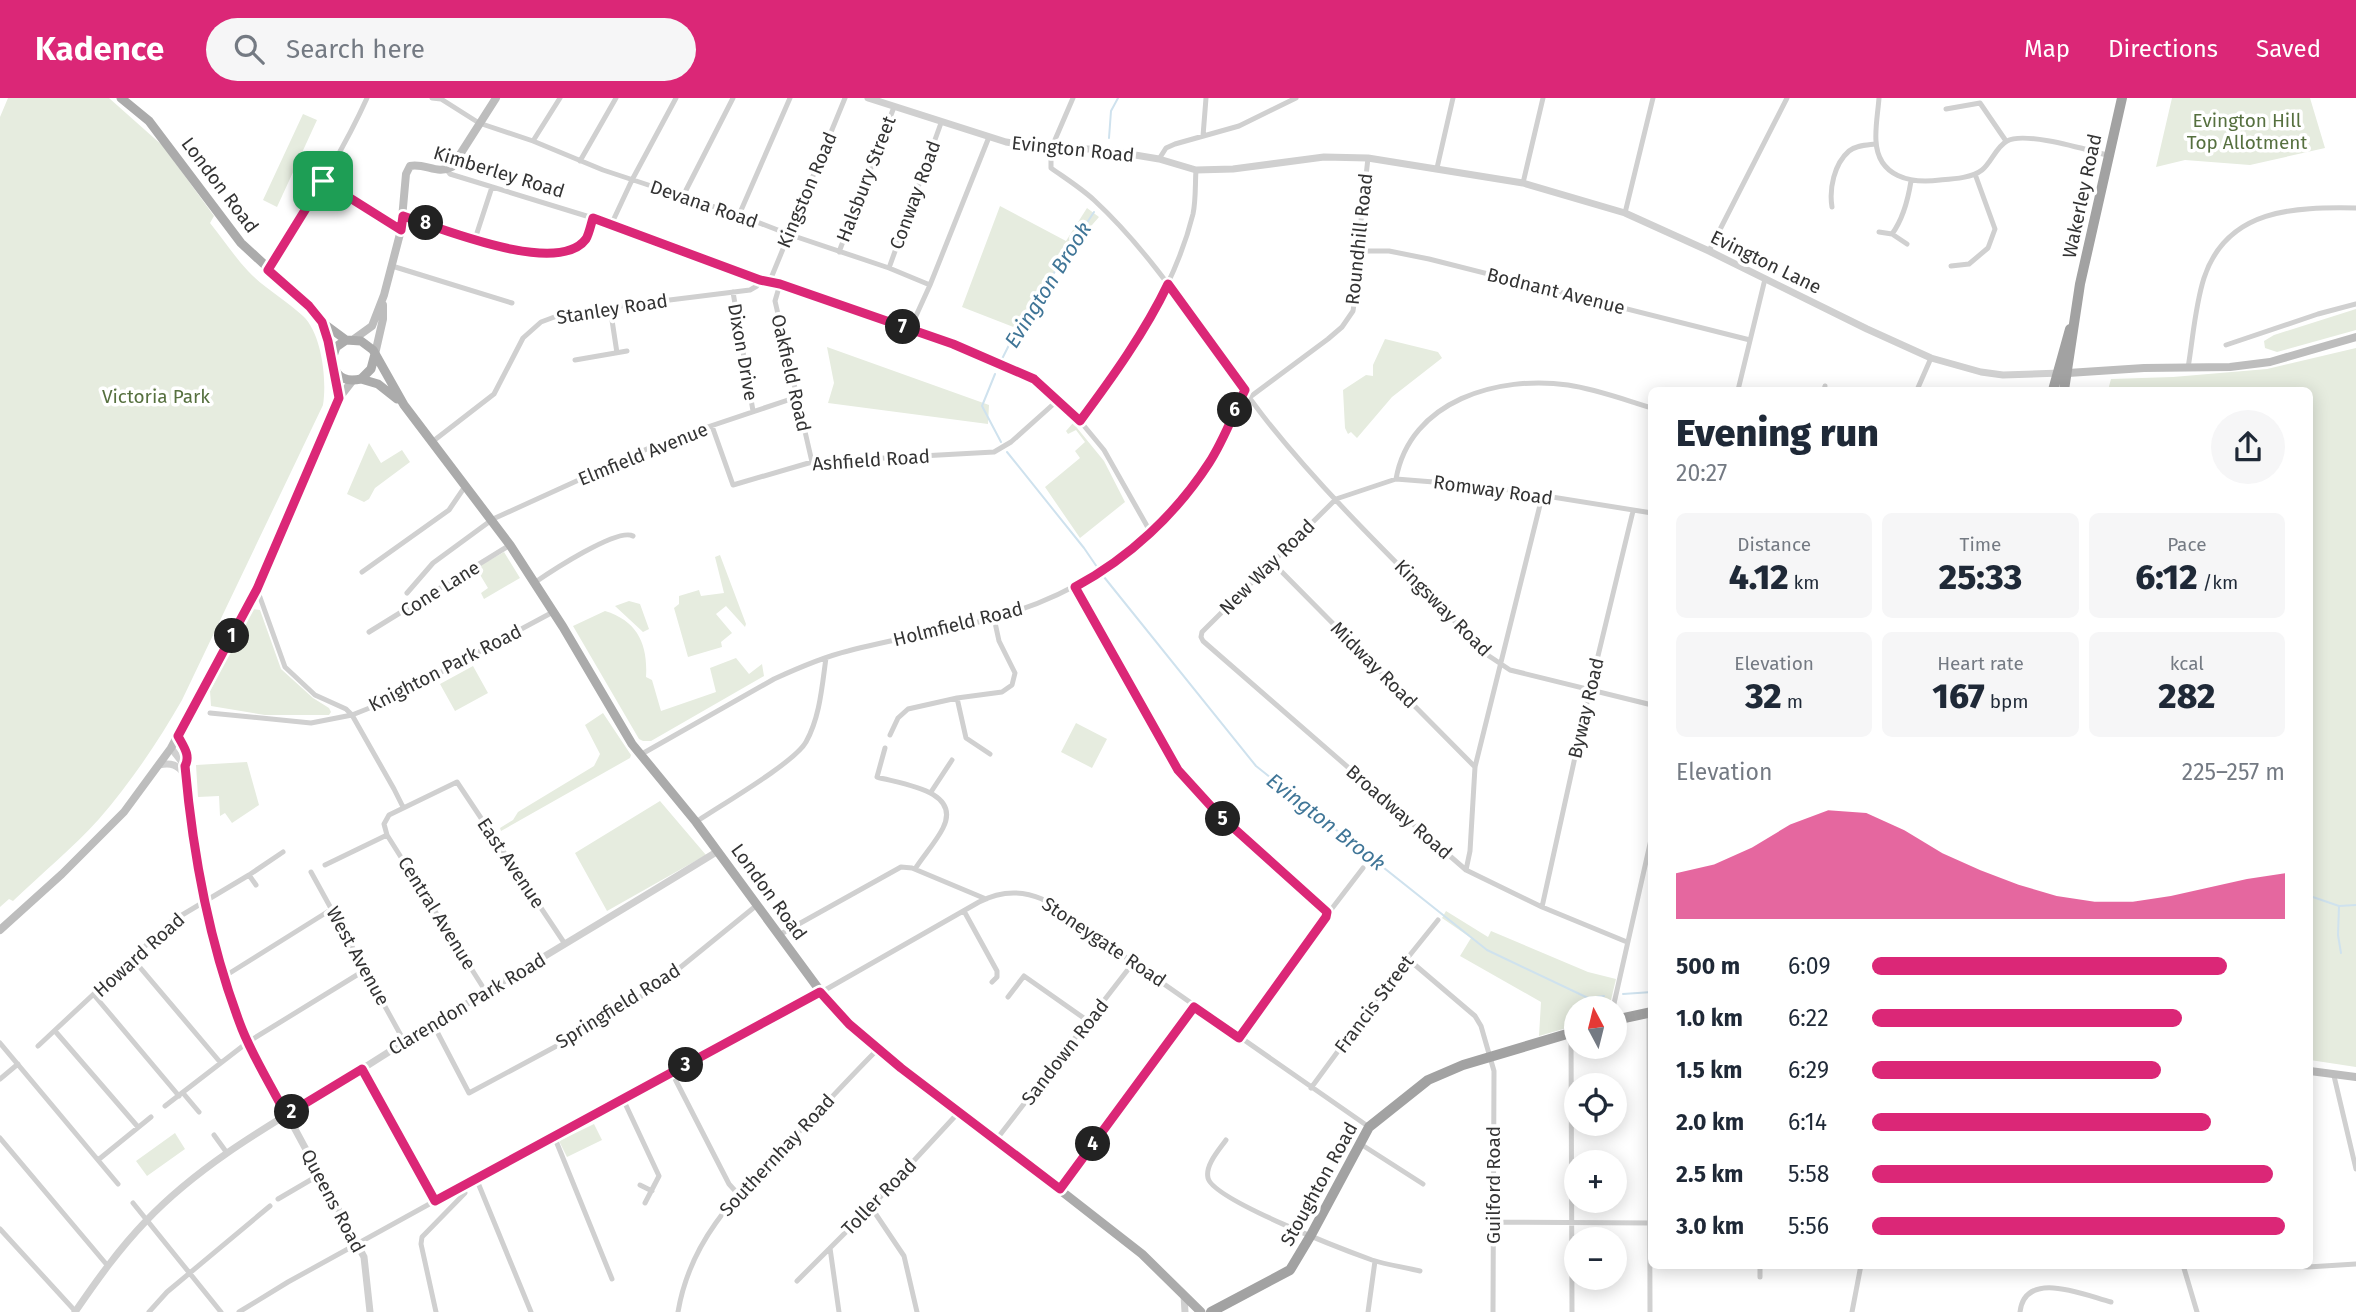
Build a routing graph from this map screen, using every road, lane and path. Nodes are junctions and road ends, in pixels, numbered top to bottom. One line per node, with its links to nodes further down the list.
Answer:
1 (121, 98): 65 (main road, London Road)
2 (367, 98): 41 (street)
3 (432, 98): 24 (street, Devana Road)
4 (496, 98): 24 (main road)
5 (559, 98): 28 (street)
6 (616, 98): 35 (street)
7 (676, 98): 40 (street)
8 (733, 98): 45 (street)
9 (790, 98): 49 (street)
10 (845, 98): 55 (street, Kingston Road)
11 (868, 98): 22 (street, Evington Road)
12 (1073, 98): 31 (street)
13 (1206, 98): 26 (street)
14 (1296, 98): 26 (street)
15 (1453, 98): 36 (street)
16 (1543, 98): 43 (street)
17 (1653, 98): 48 (street)
18 (1787, 98): 60 (street)
19 (1878, 98): 30 (street)
20 (2122, 98): 32 (highway, Wakerley Road)
21 (1980, 100): 23 (street); 29 (street)
22 (894, 107): 25 (street, Evington Road); 61 (street, Halsbury Street)
23 (1946, 109)
24 (479, 123): 28 (street, Devana Road); 37 (main road)
25 (941, 123): 27 (street, Evington Road); 64 (street, Conway Road)
26 (1203, 136): 34 (street)
27 (989, 137): 31 (street, Evington Road); 71 (street)
28 (533, 141): 35 (street, Devana Road)
29 (2006, 141): 32 (street); 39 (street)
30 (1875, 144): 42 (street); 46 (street)
31 (1051, 149): 34 (street, Evington Road); 70 (street, Kingsway Road)
32 (2108, 155): 90 (highway, Wakerley Road)
33 (1368, 158): 36 (street, Evington Lane); 38 (street, Evington Lane); 59 (street, Roundhill Road)
34 (1159, 159): 38 (street, Evington Lane)
35 (580, 161): 40 (street, Devana Road)
36 (1437, 168): 43 (street, Evington Lane)
37 (447, 170): 44 (street, Kimberley Road); 50 (main road, Kimberley Road)
38 (1196, 170): 70 (street)
39 (1975, 174): 42 (street); 62 (street)
40 (632, 180): 45 (street, Devana Road); 52 (street)
41 (323, 181): 53 (street); 65 (street)
42 (1911, 181): 56 (street)
43 (1522, 184): 48 (street, Evington Lane)
44 (492, 187): 51 (street, Kimberley Road); 57 (street)
45 (683, 196): 49 (street, Devana Road)
46 (1832, 207)
47 (2356, 208): 89 (street)
48 (1625, 213): 60 (street, Evington Lane)
49 (739, 215): 55 (street, Devana Road)
50 (403, 216): 53 (main road); 57 (street)
51 (593, 218): 52 (street, Kimberley Road); 57 (street)
52 (611, 225): 67 (street, Kimberley Road)
53 (401, 230): 63 (main road)
54 (1879, 232): 56 (street)
55 (788, 234): 61 (street, Devana Road); 68 (street, Kingston Road)
56 (1892, 234): 58 (street)
57 (475, 239)
58 (1907, 244)
59 (1362, 251): 81 (street, Bodnant Avenue); 98 (street, Roundhill Road)
60 (1710, 251): 66 (street, Evington Lane)
61 (839, 252): 64 (street, Devana Road)
62 (1951, 265)
63 (392, 266): 73 (main road); 74 (street)
64 (889, 268): 71 (street, Devana Road)
65 (268, 270): 77 (main road, London Road)
66 (1765, 279): 81 (street); 86 (street, Evington Lane)
67 (760, 280): 68 (street, Kimberley Road); 72 (street, Stanley Road)
68 (769, 283): 69 (street, Kimberley Road)
69 (780, 284): 78 (street, Kimberley Road); 97 (street, Oakfield Road)
70 (1168, 284): 96 (street, Kingsway Road); 104 (street)
71 (930, 285): 78 (street)
72 (733, 292): 76 (street, Stanley Road); 103 (street, Dixon Drive)
73 (384, 295): 80 (main road); 85 (main road)
74 (512, 303)
75 (2356, 304): 82 (street)
76 (610, 307): 84 (street); 106 (street, Stanley Road)
77 (322, 322): 80 (main road, London Road); 88 (main road, London Road)
78 (909, 329): 100 (street, Kimberley Road)
79 (2356, 337): 89 (main road, Evington Lane)
80 (350, 340): 85 (main road, London Road); 88 (main road)
81 (1750, 340): 92 (street)
82 (2226, 345)
83 (626, 351): 84 (street)
84 (617, 352): 87 (street)
85 (375, 354): 91 (main road); 101 (main road, London Road)
86 (1931, 358): 90 (street, Evington Lane); 93 (street)
87 (575, 360)
88 (332, 364): 91 (main road, London Road); 99 (main road)
89 (2188, 368): 90 (main road, Evington Lane)
90 (2063, 373): 94 (highway); 95 (highway)
91 (357, 379): 99 (main road); 101 (main road, London Road)
92 (1739, 387)
93 (1918, 387)
94 (2055, 387)
95 (2064, 387)
96 (1245, 390): 98 (street, Kingsway Road); 115 (street, Holmfield Road)
97 (797, 397): 103 (street, Elmfield Avenue); 107 (street, Oakfield Road)
98 (1250, 397): 111 (street, Kingsway Road)
99 (339, 398): 122 (main road)
100 (1058, 400): 104 (street, Kimberley Road); 107 (street, Ashfield Road)
101 (404, 405): 106 (main road, London Road)
102 (1648, 407): 108 (street)
103 (753, 411): 105 (street, Elmfield Avenue)
104 (1080, 421): 115 (street, Kimberley Road)
105 (712, 426): 107 (street, Ashfield Road); 114 (street, Elmfield Avenue)
106 (432, 442): 109 (main road, London Road)
107 (812, 462)
108 (1396, 479): 110 (street, Romway Road); 111 (street, Romway Road)
109 (466, 485): 114 (main road, London Road); 119 (street)
110 (1542, 496): 112 (street, Romway Road); 129 (street)
111 (1336, 499): 118 (street, New Way Road); 129 (street, Kingsway Road)
112 (1633, 511): 113 (street, Romway Road); 130 (street, Byway Road)
113 (1648, 513)
114 (493, 519): 117 (main road, London Road); 123 (street, Elmfield Avenue)
115 (1151, 533): 121 (street, Holmfield Road)
116 (634, 536): 120 (street)
117 (510, 545): 120 (main road, London Road); 126 (street, Cone Lane)
118 (1272, 562): 127 (street, New Way Road); 144 (street, Midway Road)
119 (362, 572)
120 (534, 583): 124 (main road, London Road)
121 (1075, 587): 125 (street, Holmfield Road); 166 (street)
122 (257, 589): 134 (street); 136 (main road)
123 (407, 593)
124 (553, 612): 134 (street, Knighton Park Road); 139 (main road, London Road)
125 (993, 618): 128 (street, Holmfield Road); 131 (street)
126 (369, 632)
127 (1201, 637): 156 (street, Broadway Road)
128 (826, 658): 139 (street, Holmfield Road); 148 (street)
129 (1500, 665): 130 (street, Kingsway Road); 144 (street)
130 (1590, 689): 132 (street, Kingsway Road); 163 (street, Byway Road)
131 (957, 698): 135 (street); 140 (street)
132 (1648, 704)
133 (210, 713): 134 (street, Knighton Park Road)
134 (352, 715): 147 (street)
135 (890, 735)
136 (178, 736): 137 (main road); 143 (street, Queens Road)
137 (172, 748): 142 (main road); 143 (street)
138 (885, 748): 146 (street)
139 (640, 754): 148 (main road, London Road)
140 (990, 754)
141 (952, 760): 146 (street)
142 (159, 765): 145 (street); 168 (main road)
143 (185, 766): 145 (street, Queens Road)
144 (1475, 767): 156 (street)
145 (186, 776): 161 (street, Queens Road)
146 (931, 792): 154 (street)
147 (403, 807): 149 (street); 171 (street, East Avenue)
148 (696, 821): 150 (main road, London Road)
149 (387, 835): 153 (street); 178 (street, Central Avenue)
150 (718, 851): 162 (main road, London Road); 171 (street, Clarendon Park Road)
151 (283, 852): 158 (street, Howard Road)
152 (1648, 852): 170 (street)
153 (325, 865)
154 (915, 869): 160 (street); 169 (street)
155 (1363, 869): 166 (street)
156 (1466, 870): 163 (street, Broadway Road)
157 (311, 872): 164 (street, West Avenue)
158 (249, 876): 159 (street); 161 (street, Howard Road)
159 (256, 885)
160 (986, 898): 165 (street, Stoneygate Road); 174 (street, Stoneygate Road)
161 (204, 901): 172 (street, Howard Road); 176 (street, Queens Road)
162 (757, 905): 169 (main road, London Road); 187 (street, Springfield Road)
163 (1542, 907): 170 (street, Broadway Road)
164 (332, 909): 175 (street, West Avenue); 176 (street)
165 (964, 911): 177 (street); 179 (street, Stoneygate Road)
166 (1327, 912): 190 (street)
167 (1438, 920): 173 (street, Francis Street)
168 (0, 930)
169 (779, 935): 179 (main road, London Road)
170 (1627, 942): 181 (street)
171 (565, 944): 178 (street, Clarendon Park Road)
172 (132, 958): 180 (street, Howard Road); 198 (street)
173 (1408, 959): 196 (street, Guilford Road); 206 (street, Francis Street)
174 (1133, 963): 183 (street, Stoneygate Road); 186 (street, Sandown Road)
175 (365, 970): 191 (street, West Avenue); 192 (street)
176 (225, 976): 192 (street, Queens Road)
177 (992, 982)
178 (486, 992): 187 (street, Clarendon Park Road)
179 (820, 992): 195 (main road, London Road); 202 (street, Stoneygate Road)
180 (94, 995): 188 (street, Howard Road); 207 (street)
181 (1616, 996)
182 (1008, 997): 186 (street)
183 (1194, 1007): 190 (street, Stoneygate Road); 231 (street)
184 (1648, 1013): 185 (highway)
185 (1628, 1017)
186 (1088, 1021): 219 (street, Sandown Road)
187 (433, 1024): 191 (street, Clarendon Park Road)
188 (55, 1031): 194 (street, Howard Road); 214 (street)
189 (1564, 1035): 196 (highway, Stoughton Road)
190 (1239, 1038): 206 (street, Stoneygate Road)
191 (404, 1041): 200 (street, Clarendon Park Road)
192 (248, 1042): 198 (street); 212 (street, Queens Road)
193 (0, 1043): 199 (street)
194 (38, 1046)
195 (878, 1049): 211 (main road, London Road); 233 (street, Southernhay Road)
196 (1490, 1058): 215 (highway, Stoughton Road); 241 (street, Guilford Road)
197 (1574, 1059): 243 (street)
198 (220, 1062): 207 (street)
199 (18, 1064): 205 (street); 223 (street)
200 (362, 1069): 212 (street, Clarendon Park Road); 235 (street)
201 (2313, 1072): 203 (main road)
202 (672, 1073): 208 (street, Stoneygate Road); 233 (street)
203 (2334, 1076): 204 (main road); 224 (street)
204 (2356, 1077)
205 (0, 1079)
206 (1311, 1088): 215 (street, Stoneygate Road)
207 (181, 1094): 209 (street); 210 (street)
208 (624, 1098): 217 (street, Stoneygate Road); 232 (street)
209 (165, 1106)
210 (199, 1112)
211 (959, 1112): 219 (main road, London Road); 239 (street, Toller Road)
212 (286, 1115): 222 (street, Clarendon Park Road); 225 (street, Queens Road)
213 (151, 1117): 214 (street)
214 (138, 1127): 223 (street)
215 (1369, 1127): 221 (highway, Stoughton Road)
216 (214, 1135): 222 (street)
217 (554, 1136): 226 (street, Stoneygate Road); 259 (street)
218 (0, 1138): 250 (street)
219 (996, 1140): 231 (main road, London Road)
220 (1226, 1140): 245 (street)
221 (1359, 1143): 228 (street); 245 (highway, Stoughton Road)
222 (227, 1153): 240 (street, Clarendon Park Road)
223 (98, 1160): 227 (street)
224 (2356, 1169)
225 (319, 1175): 234 (street); 246 (street, Queens Road)
226 (476, 1178): 230 (street, Stoneygate Road); 269 (street)
227 (118, 1184)
228 (1423, 1184)
229 (640, 1185): 232 (street)
230 (462, 1186): 235 (street, Stoneygate Road); 268 (street)
231 (1060, 1189): 261 (main road, London Road)
232 (652, 1191): 237 (street)
233 (738, 1194): 270 (street, Southernhay Road)
234 (278, 1199)
235 (435, 1201): 246 (street, Stoneygate Road)
236 (133, 1203): 240 (street)
237 (645, 1203)
238 (270, 1206): 257 (street)
239 (871, 1207): 247 (street, Toller Road); 272 (street)
240 (147, 1220): 250 (street, Clarendon Park Road); 257 (street)
241 (1492, 1222): 243 (street); 277 (street, Guilford Road)
242 (1648, 1223): 243 (street)
243 (1572, 1224): 278 (street)
244 (0, 1229): 263 (street)
245 (1311, 1235): 248 (street); 275 (highway, Stoughton Road)
246 (358, 1243): 266 (street, Stoneygate Road); 267 (street, Queens Road)
247 (830, 1248): 260 (street, Toller Road); 271 (street)
248 (1375, 1261): 256 (street); 276 (street)
249 (2356, 1264): 251 (street)
250 (107, 1265): 263 (street, Clarendon Park Road)
251 (2313, 1267)
252 (1650, 1269): 279 (street)
253 (1760, 1269): 258 (street)
254 (1860, 1269): 280 (street)
255 (2184, 1269): 282 (street)
256 (1420, 1270)
257 (189, 1274): 264 (street); 265 (street)
258 (1760, 1277)
259 (612, 1279)
260 (797, 1281)
261 (1184, 1294): 273 (street); 274 (main road, London Road)
262 (2111, 1302): 281 (street)
263 (75, 1312)
264 (149, 1312)
265 (220, 1312)
266 (239, 1312)
267 (370, 1312)
268 (436, 1312)
269 (531, 1312)
270 (678, 1312)
271 (839, 1312)
272 (917, 1312)
273 (1185, 1312)
274 (1201, 1312)
275 (1211, 1312)
276 (1368, 1312)
277 (1493, 1312)
278 (1572, 1312)
279 (1650, 1312)
280 (1852, 1312)
281 (2020, 1312)
282 (2197, 1312)

